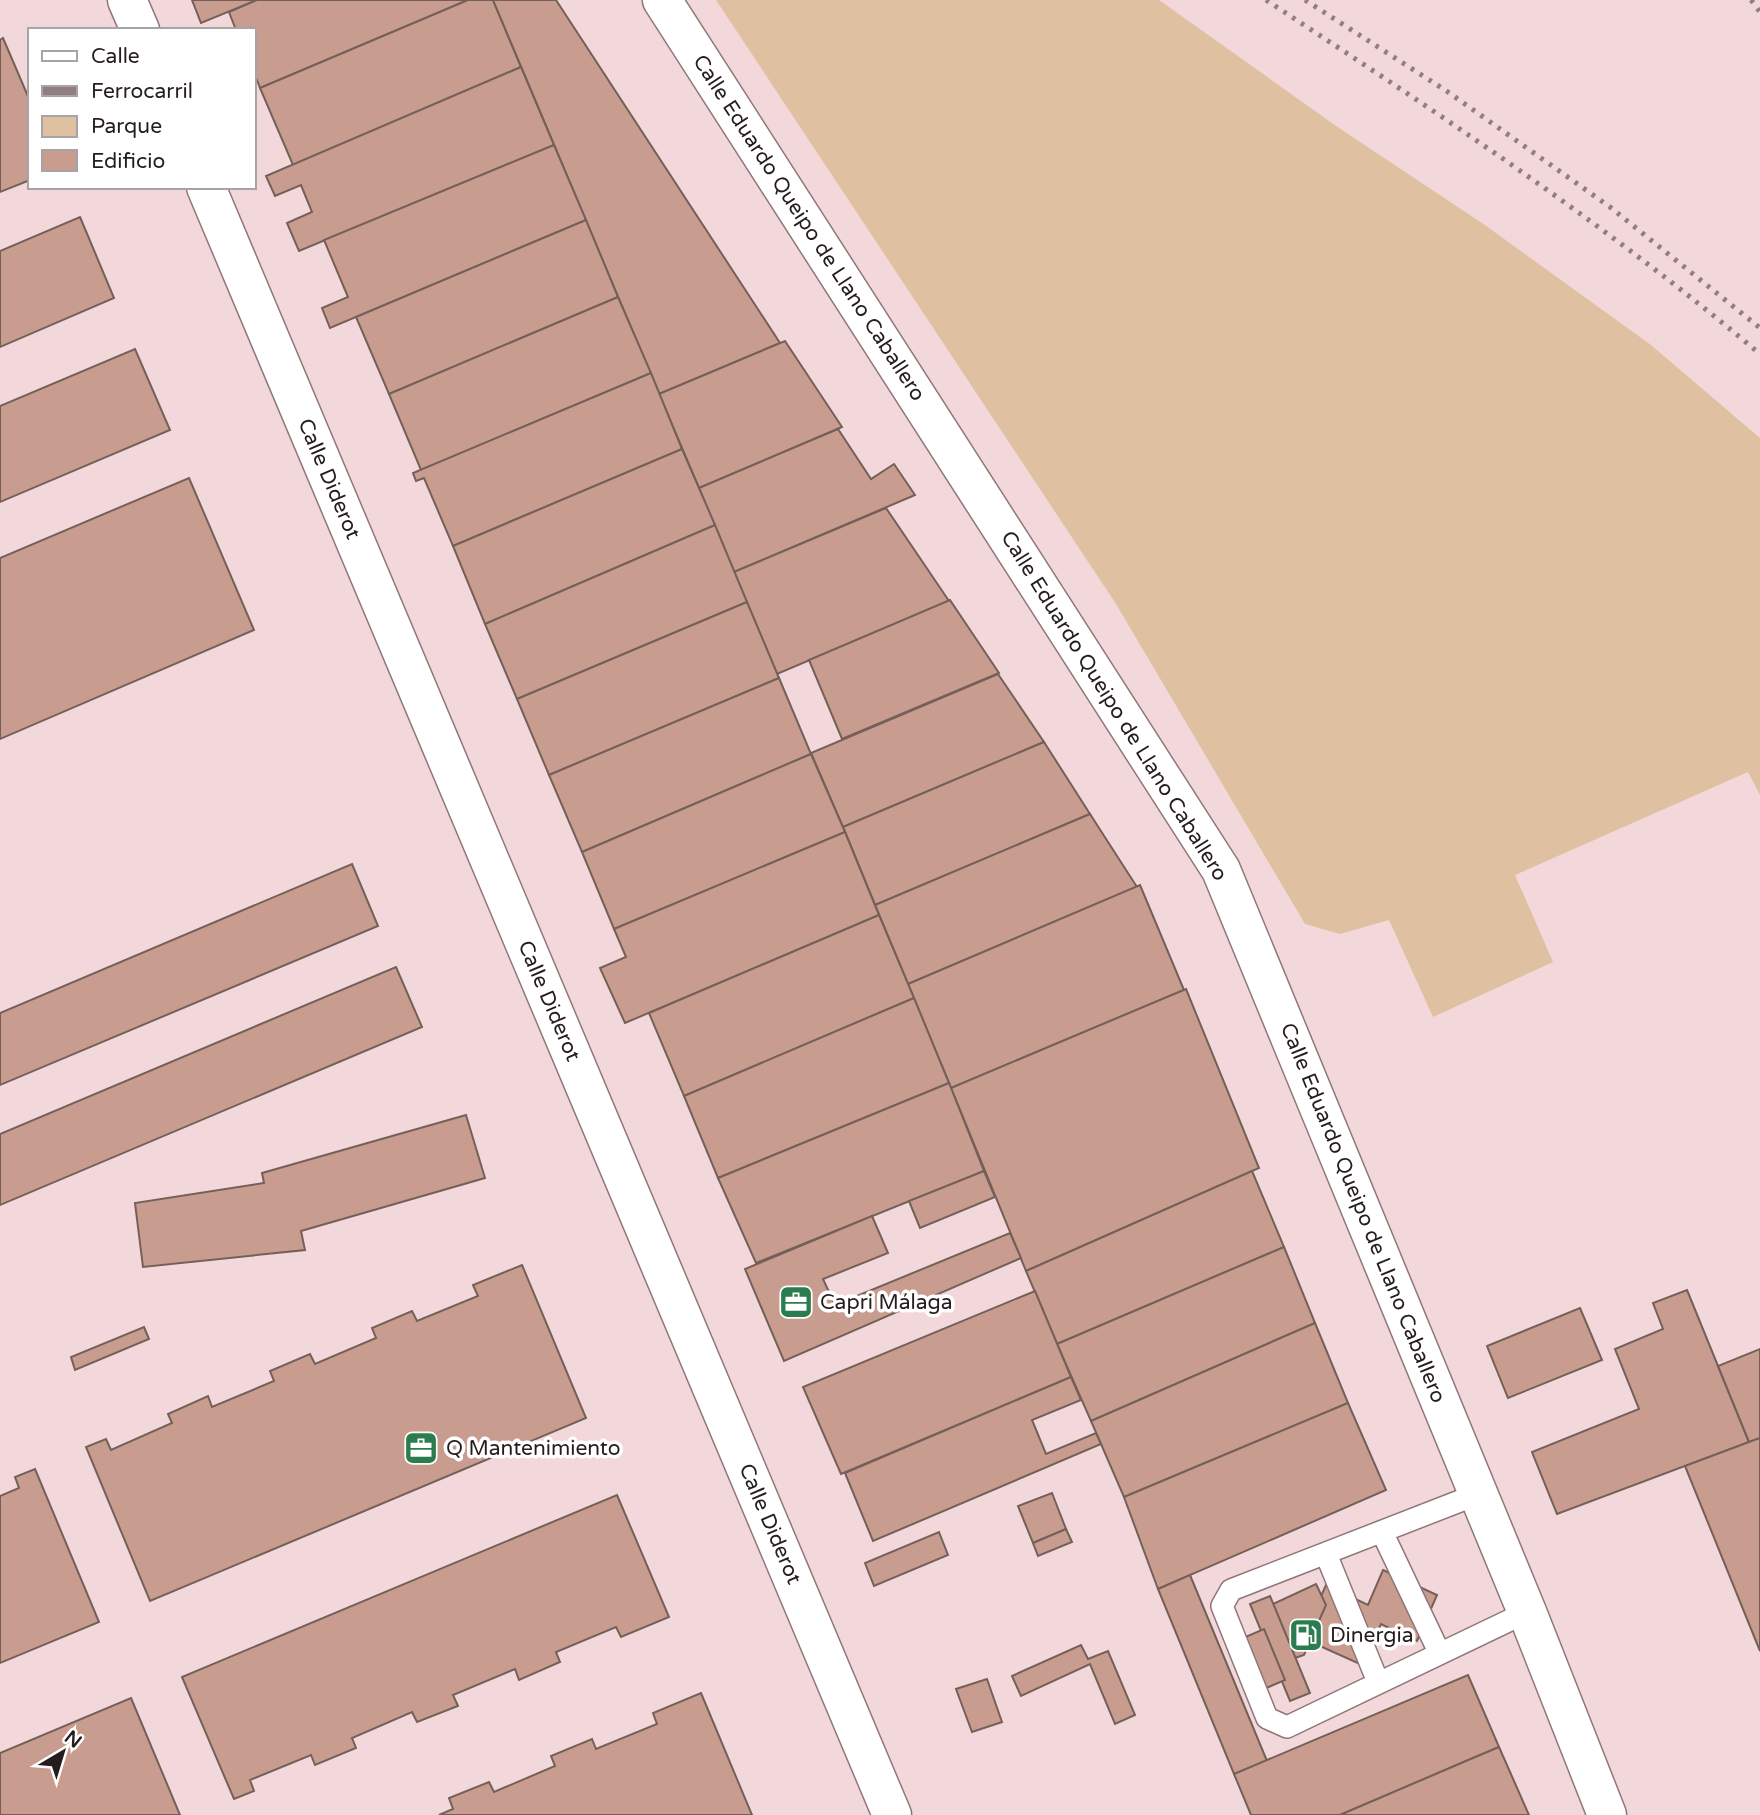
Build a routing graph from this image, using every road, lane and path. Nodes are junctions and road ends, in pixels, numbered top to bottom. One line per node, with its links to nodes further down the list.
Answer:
1 (127, 0): 3 (street)
2 (662, 0): 5 (street, Calle Eduardo Queipo de Llano Caballero)
3 (139, 28)
4 (207, 189): 11 (street, Calle Diderot)
5 (1478, 1494): 6 (lane); 8 (street, Calle Eduardo Queipo de Llano Caballero)
6 (1382, 1532): 7 (lane); 9 (lane)
7 (1326, 1554): 10 (lane); 10 (lane)
8 (1527, 1612): 9 (lane); 12 (street, Calle Eduardo Queipo de Llano Caballero)
9 (1440, 1652): 10 (lane)
10 (1378, 1682)
11 (892, 1815)
12 (1607, 1815)

